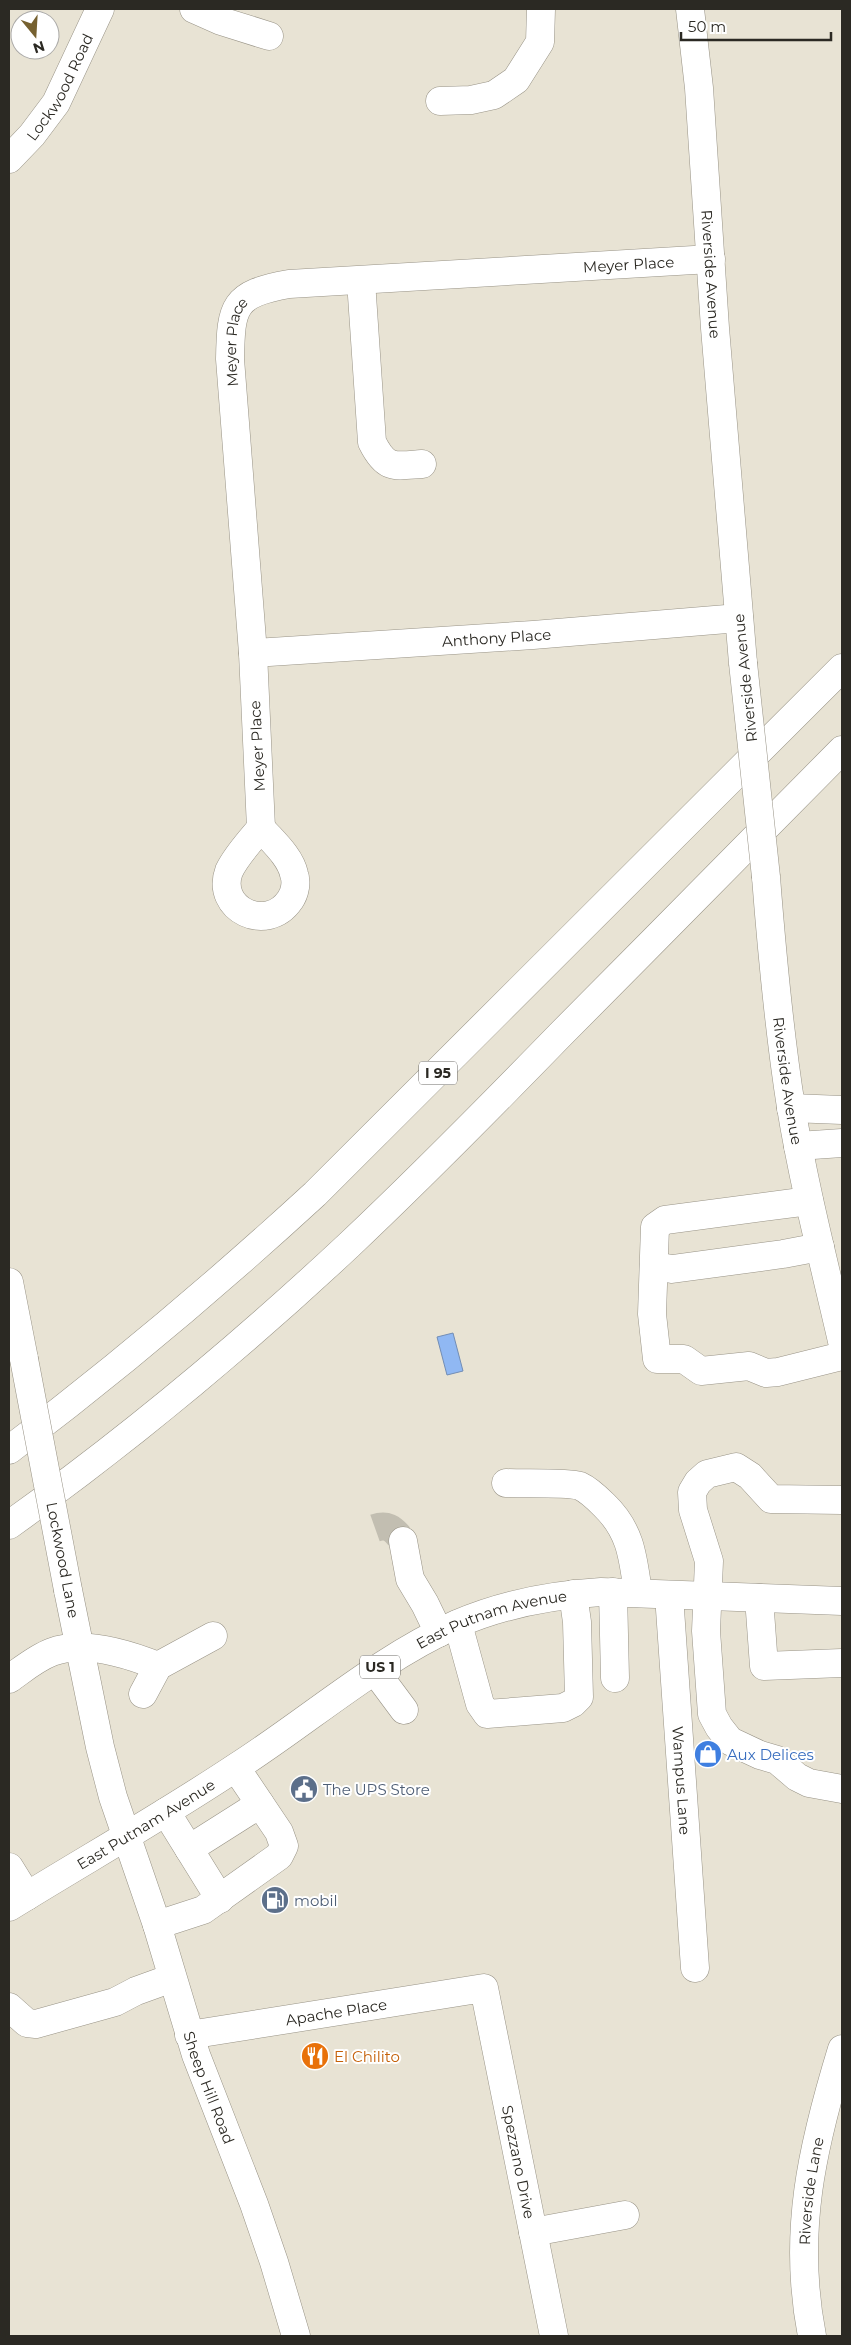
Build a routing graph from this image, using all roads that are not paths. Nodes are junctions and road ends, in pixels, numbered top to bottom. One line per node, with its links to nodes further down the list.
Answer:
1 (100, 9): 7 (main road, Lockwood Road)
2 (194, 9): 5 (main road)
3 (541, 9): 6 (main road)
4 (690, 9): 8 (main road, Riverside Avenue)
5 (269, 36)
6 (440, 101)
7 (9, 159)
8 (711, 259): 9 (main road, Meyer Place); 11 (main road, Riverside Avenue)
9 (361, 282): 10 (main road); 12 (main road, Meyer Place)
10 (422, 464)
11 (739, 618): 12 (main road, Anthony Place); 16 (main road, Riverside Avenue, bridge)
12 (253, 652): 15 (main road, Meyer Place)
13 (842, 668): 27 (main road, I 95)
14 (842, 750): 30 (main road)
15 (261, 828)
16 (791, 1108): 17 (main road); 19 (main road, Riverside Avenue)
17 (842, 1110)
18 (842, 1143): 19 (main road)
19 (798, 1146): 20 (main road, Riverside Avenue)
20 (809, 1201): 21 (main road, Riverside Avenue); 22 (main road)
21 (820, 1246): 22 (main road); 25 (main road, Riverside Avenue)
22 (654, 1266): 26 (main road)
23 (9, 1282): 24 (main road, Lockwood Lane)
24 (13, 1322): 40 (main road, Lockwood Lane, bridge)
25 (842, 1340)
26 (842, 1356)
27 (9, 1450)
28 (506, 1483): 32 (main road)
29 (842, 1500): 35 (main road)
30 (9, 1525)
31 (403, 1541): 38 (main road)
32 (625, 1593): 33 (main road, East Putnam Avenue / US 1); 34 (main road, East Putnam Avenue / US 1); 44 (main road)
33 (573, 1594): 38 (main road, East Putnam Avenue / US 1); 38 (main road)
34 (669, 1594): 35 (main road, East Putnam Avenue / US 1); 58 (main road, Wampus Lane)
35 (709, 1596): 36 (main road, East Putnam Avenue / US 1); 49 (main road)
36 (759, 1598): 37 (main road, East Putnam Avenue / US 1); 41 (main road)
37 (842, 1601)
38 (449, 1628): 43 (main road, East Putnam Avenue / US 1)
39 (213, 1636): 42 (main road)
40 (80, 1649): 42 (main road); 45 (main road); 52 (main road, Lockwood Lane)
41 (842, 1662)
42 (158, 1666): 46 (main road)
43 (374, 1671): 47 (main road); 48 (main road, East Putnam Avenue / US 1)
44 (615, 1678)
45 (9, 1679)
46 (144, 1694)
47 (404, 1710)
48 (236, 1768): 50 (main road); 51 (main road, East Putnam Avenue / US 1)
49 (842, 1789)
50 (260, 1804): 53 (main road); 55 (main road)
51 (166, 1812): 52 (main road, East Putnam Avenue / US 1); 53 (main road)
52 (126, 1836): 56 (main road, East Putnam Avenue / US 1); 57 (main road, Sheep Hill Road)
53 (189, 1849): 55 (main road)
54 (9, 1866): 56 (main road)
55 (220, 1899): 57 (main road)
56 (18, 1902)
57 (157, 1925): 59 (main road, Sheep Hill Road)
58 (695, 1968)
59 (172, 1978): 61 (main road); 62 (main road, Sheep Hill Road)
60 (484, 1988): 62 (main road, Apache Place); 65 (main road, Spezzano Drive)
61 (9, 2007)
62 (189, 2035): 66 (main road, Sheep Hill Road)
63 (842, 2049): 68 (main road, Riverside Lane)
64 (625, 2215): 65 (main road)
65 (533, 2232): 67 (main road, Spezzano Drive)
66 (296, 2336)
67 (554, 2336)
68 (812, 2336)

